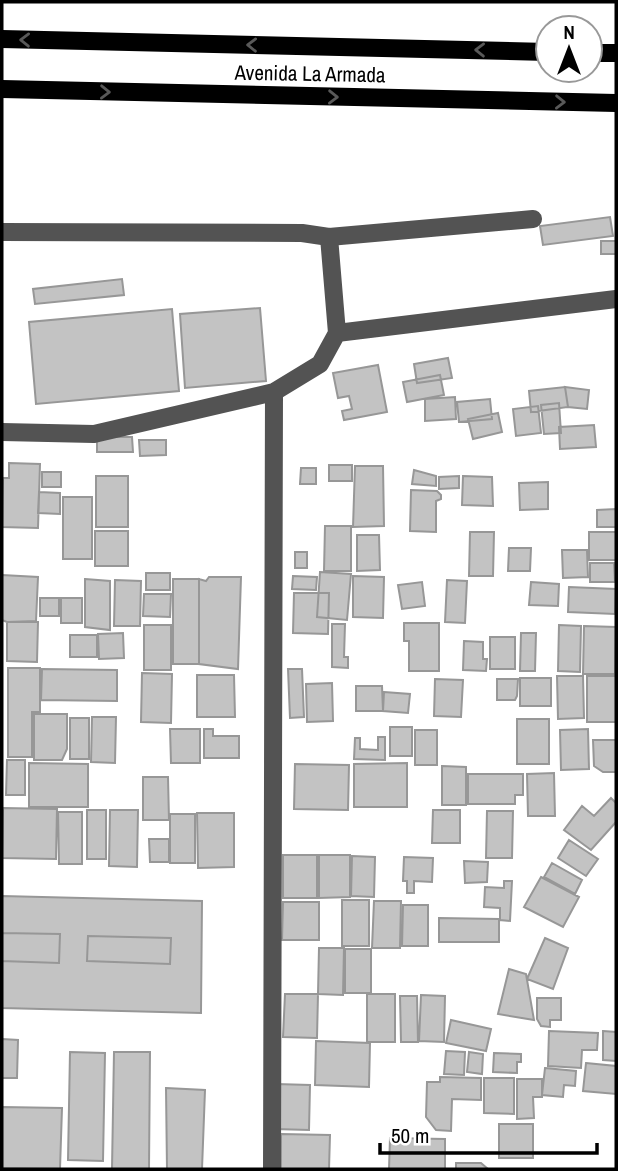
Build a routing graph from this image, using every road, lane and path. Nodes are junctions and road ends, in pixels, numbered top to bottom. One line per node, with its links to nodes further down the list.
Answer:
1 (2, 39): 2 (main road, Avenida La Armada, one-way to 1)
2 (534, 52)
3 (2, 89): 4 (main road, Avenida La Armada, one-way to 4)
4 (616, 103)
5 (533, 219): 7 (street)
6 (2, 232): 7 (street)
7 (329, 237): 9 (street)
8 (616, 299): 9 (street)
9 (337, 333): 10 (street)
10 (274, 392): 11 (street); 12 (street)
11 (2, 432)
12 (272, 1169)

